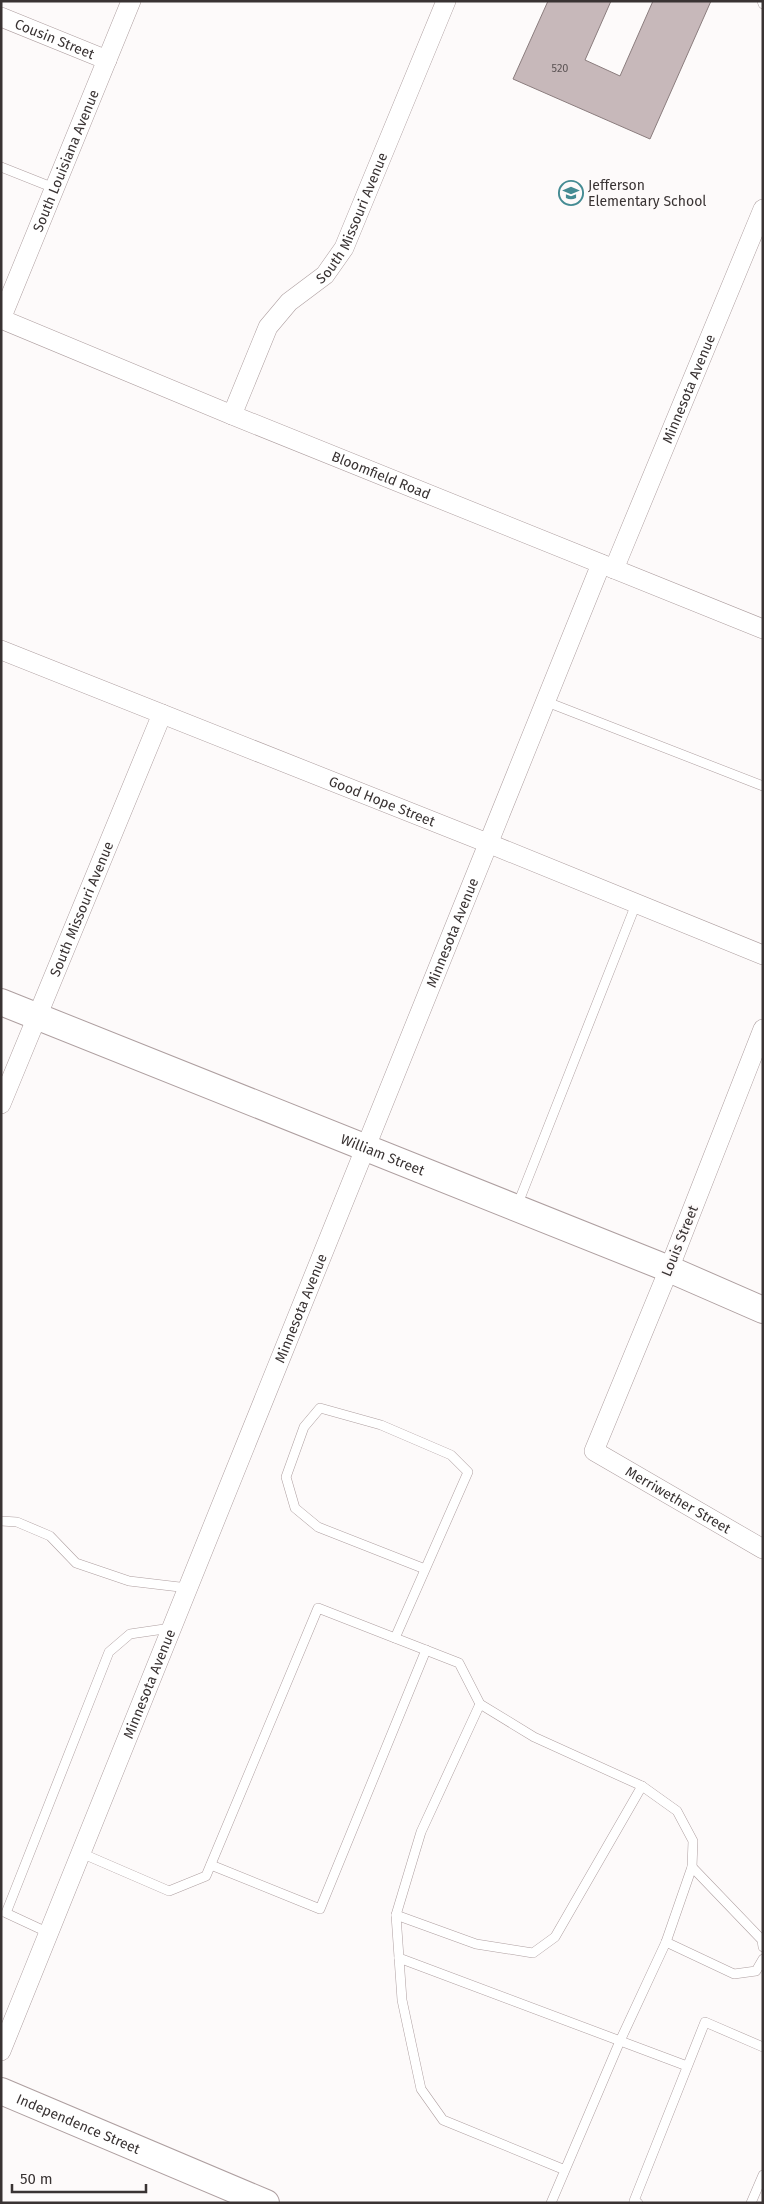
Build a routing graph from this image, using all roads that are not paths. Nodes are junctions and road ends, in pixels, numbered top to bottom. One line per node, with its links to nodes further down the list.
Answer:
1 (131, 1): 4 (street, South Louisiana Avenue)
2 (446, 1): 10 (street, South Missouri Avenue)
3 (1, 17): 4 (street, Cousin Street)
4 (106, 60): 6 (street, South Louisiana Avenue)
5 (1, 167): 6 (lane)
6 (54, 188): 9 (street, South Louisiana Avenue)
7 (763, 210): 8 (street, Minnesota Avenue)
8 (758, 238): 11 (street, Minnesota Avenue)
9 (1, 319): 10 (street, Bloomfield Road)
10 (232, 415): 11 (street, Bloomfield Road)
11 (608, 567): 12 (street, Bloomfield Road); 14 (street, Minnesota Avenue)
12 (763, 629)
13 (1, 650): 15 (street, Good Hope Street)
14 (547, 702): 16 (lane); 17 (street, Minnesota Avenue)
15 (162, 714): 17 (street, Good Hope Street); 21 (street, South Missouri Avenue)
16 (763, 786)
17 (490, 844): 18 (street, Good Hope Street); 24 (street, Minnesota Avenue)
18 (636, 904): 19 (street, Good Hope Street); 25 (lane)
19 (763, 955)
20 (1, 1002): 21 (main road, William Street)
21 (36, 1016): 23 (street, South Missouri Avenue); 24 (main road, William Street)
22 (763, 1030): 26 (street, Louis Street)
23 (1, 1104)
24 (365, 1148): 25 (main road, William Street); 32 (street, Minnesota Avenue)
25 (516, 1208): 26 (main road, William Street)
26 (669, 1269): 27 (main road, William Street); 28 (street, Louis Street)
27 (763, 1310)
28 (594, 1451): 30 (street, Merriwether Street)
29 (1, 1521): 32 (lane)
30 (763, 1549)
31 (425, 1569): 31 (lane); 34 (lane)
32 (188, 1588): 33 (street, Minnesota Avenue)
33 (172, 1628): 38 (street, Minnesota Avenue); 41 (lane)
34 (395, 1638): 35 (lane); 39 (lane)
35 (426, 1650): 36 (lane); 39 (lane)
36 (480, 1704): 37 (lane); 42 (lane)
37 (642, 1786): 40 (lane); 42 (lane)
38 (81, 1853): 39 (lane); 43 (street, Minnesota Avenue)
39 (211, 1865)
40 (692, 1868): 44 (lane); 45 (lane)
41 (4, 1912): 43 (lane)
42 (396, 1915): 46 (lane)
43 (49, 1933): 50 (street, Minnesota Avenue)
44 (666, 1942): 47 (lane); 48 (lane)
45 (763, 1947)
46 (399, 1958): 48 (lane); 53 (lane)
47 (763, 1958)
48 (620, 2041): 51 (lane); 53 (lane)
49 (763, 2047): 51 (lane)
50 (1, 2051)
51 (687, 2066): 57 (lane)
52 (1, 2091): 55 (main road, Independence Street)
53 (565, 2170): 56 (lane)
54 (763, 2175): 58 (lane)
55 (266, 2203)
56 (551, 2203)
57 (638, 2203)
58 (751, 2203)

